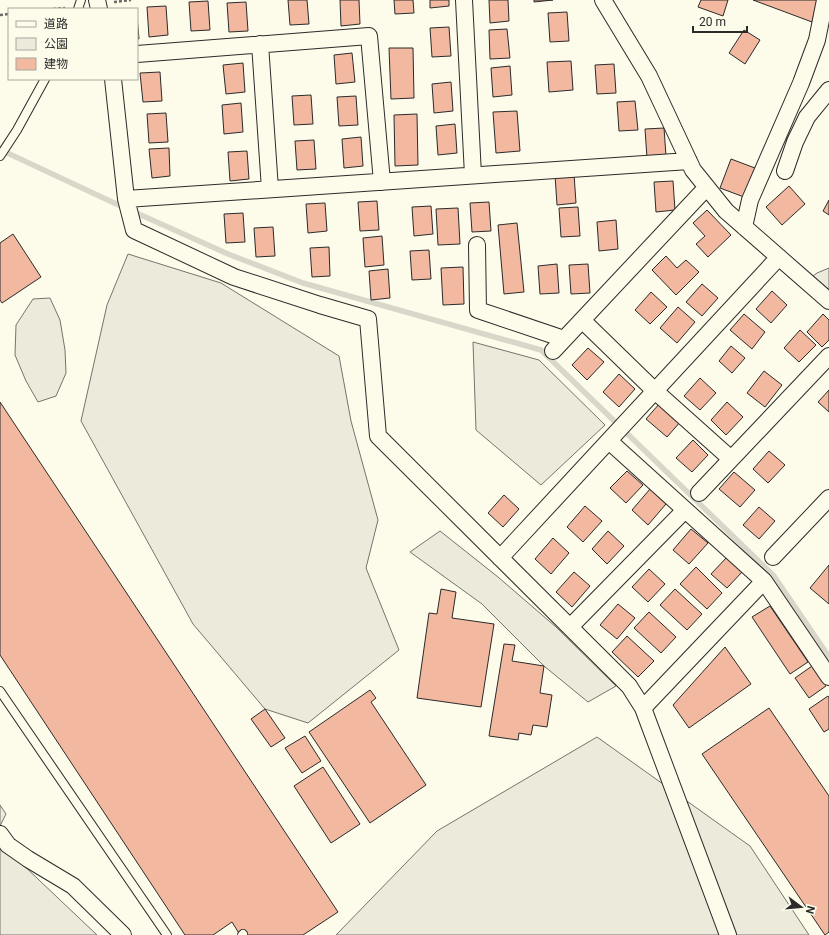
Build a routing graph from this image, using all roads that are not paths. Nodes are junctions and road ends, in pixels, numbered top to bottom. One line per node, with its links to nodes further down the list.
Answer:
1 (464, 0): 13 (street)
2 (603, 0): 11 (street)
3 (825, 0): 4 (street)
4 (823, 40): 18 (street)
5 (260, 44): 6 (street); 14 (street); 16 (street)
6 (138, 54)
7 (44, 80): 10 (lane)
8 (112, 80): 17 (street)
9 (829, 90): 12 (street)
10 (0, 156)
11 (689, 161): 13 (street); 15 (street)
12 (785, 170)
13 (474, 175): 14 (street)
14 (382, 182): 16 (street)
15 (707, 187): 18 (street); 22 (street)
16 (270, 189): 17 (street)
17 (126, 199): 33 (street)
18 (744, 227): 20 (street)
19 (477, 245): 23 (street)
20 (779, 257): 21 (street); 26 (street)
21 (829, 301)
22 (582, 320): 23 (street); 26 (street)
23 (564, 339): 24 (street)
24 (553, 351)
25 (829, 356): 28 (street)
26 (655, 391): 27 (street); 28 (street)
27 (609, 441): 31 (street); 33 (street)
28 (731, 459): 29 (street)
29 (699, 493)
30 (829, 498): 32 (street)
31 (685, 510): 34 (street); 35 (street)
32 (773, 557)
33 (500, 558): 35 (street)
34 (764, 581): 36 (street); 38 (street)
35 (570, 627): 38 (street)
36 (829, 678)
37 (0, 690): 41 (lane)
38 (643, 708): 42 (street)
39 (0, 834): 40 (street)
40 (123, 935)
41 (167, 935)
42 (728, 935)

